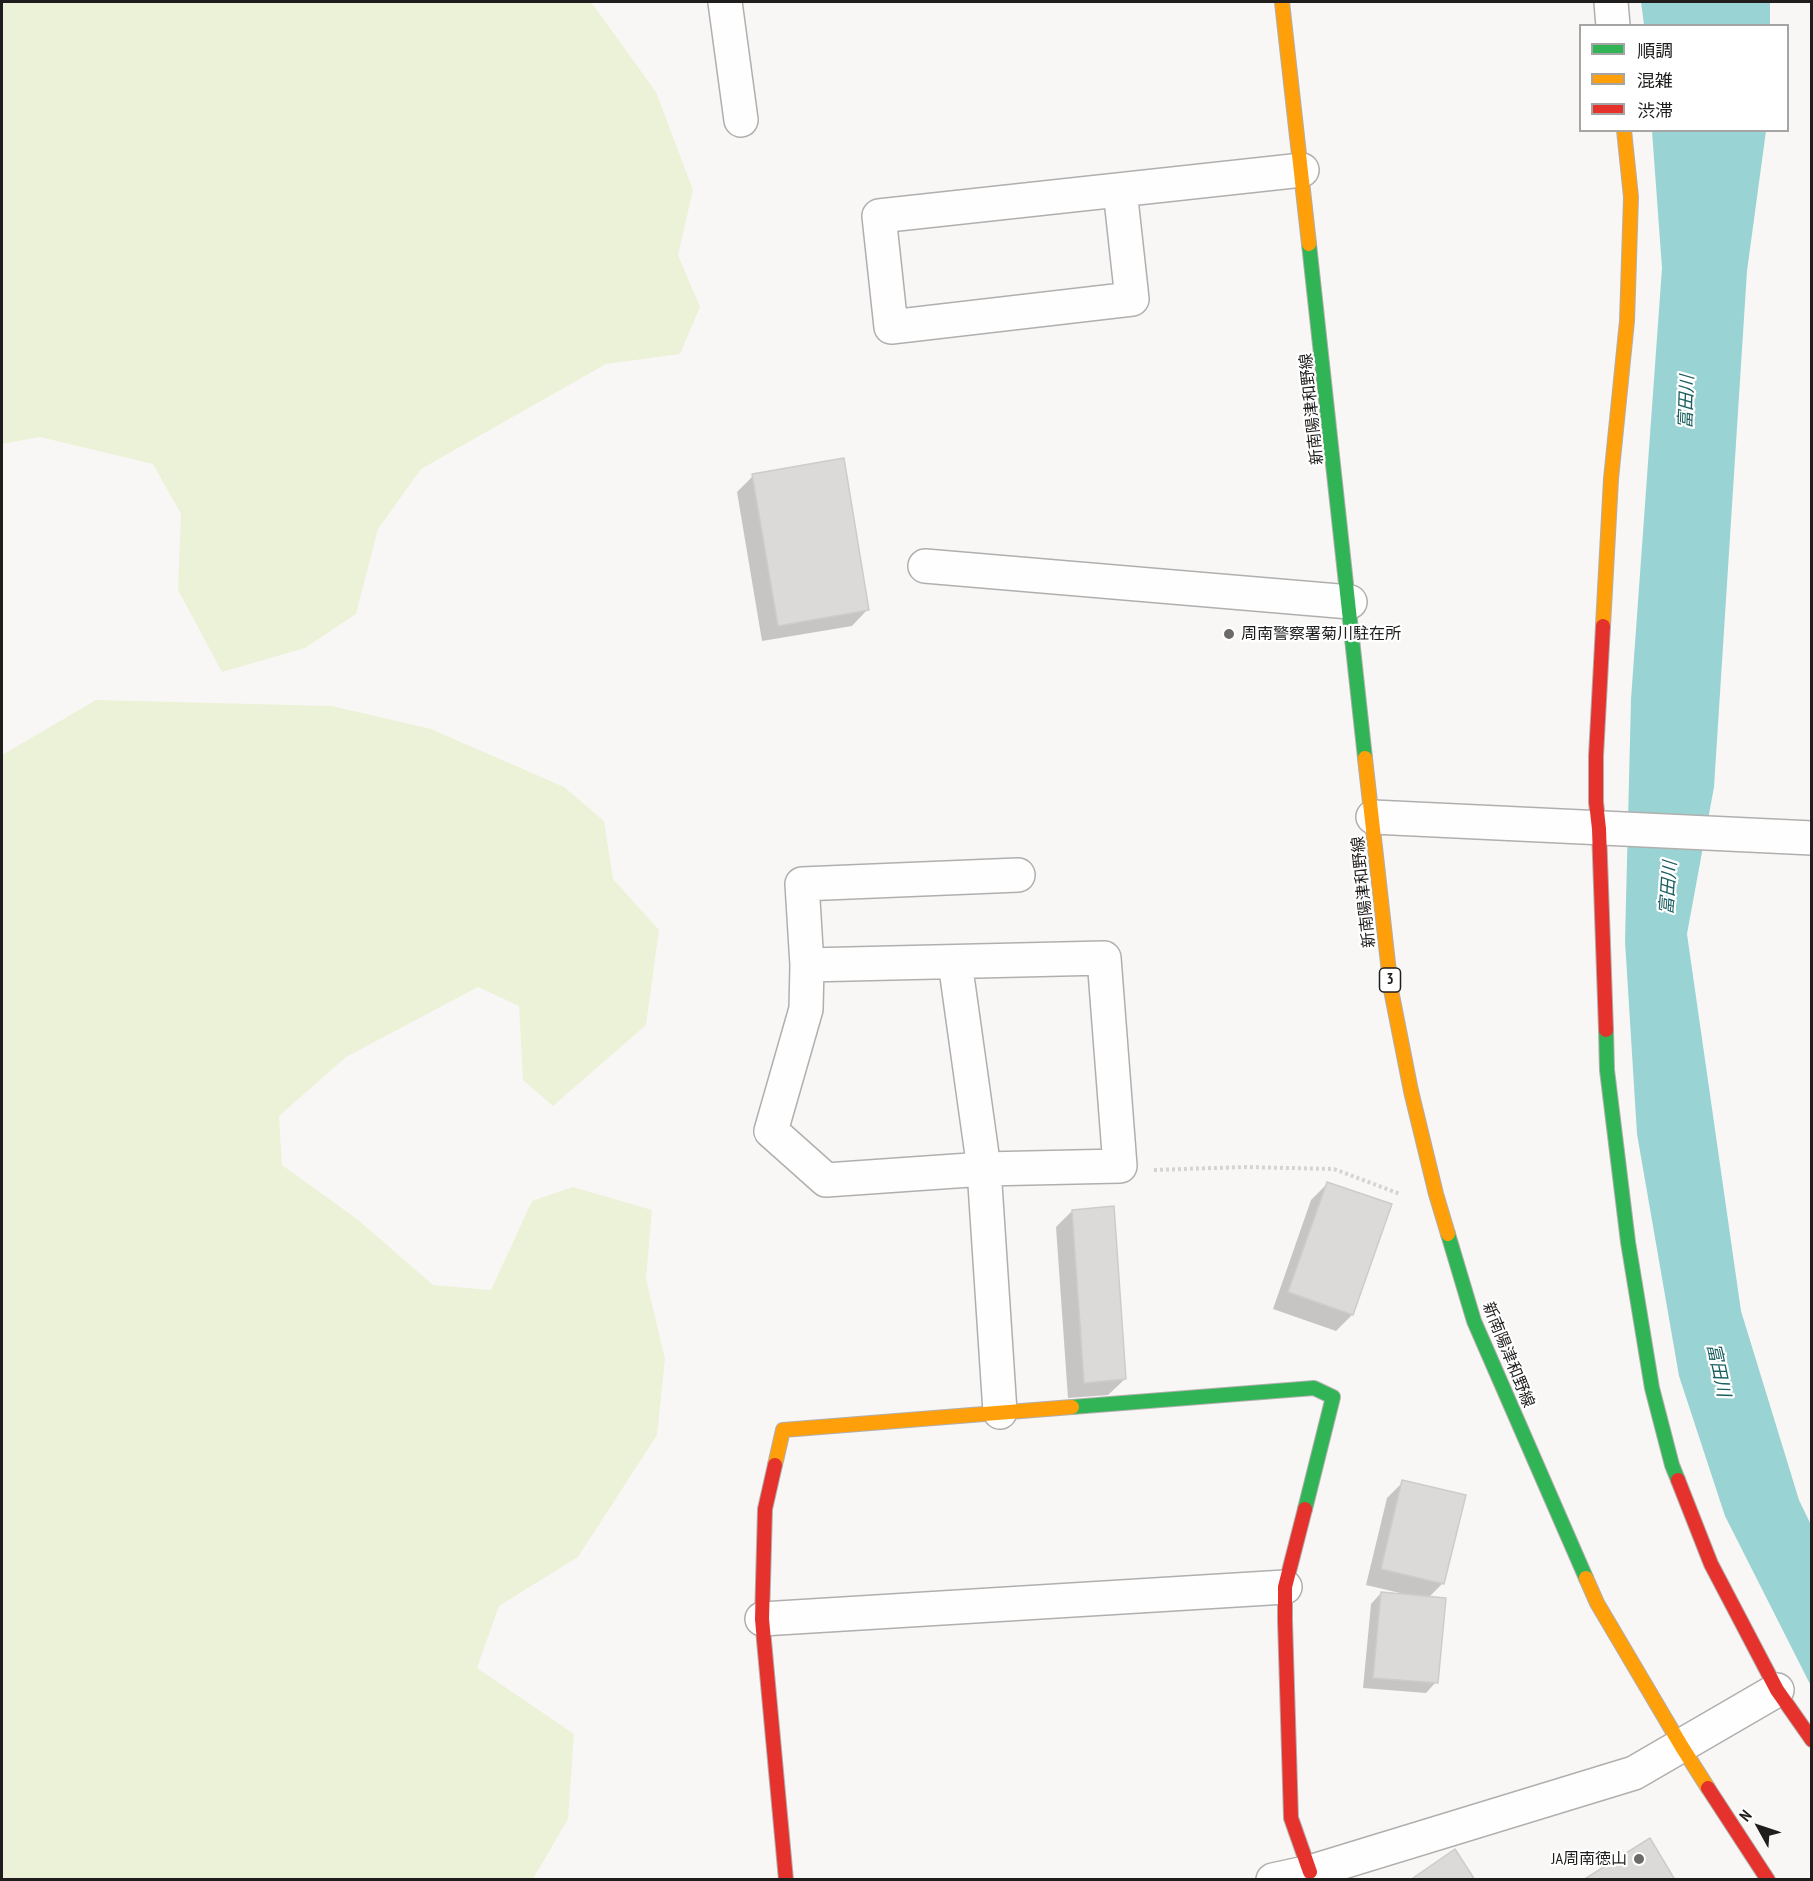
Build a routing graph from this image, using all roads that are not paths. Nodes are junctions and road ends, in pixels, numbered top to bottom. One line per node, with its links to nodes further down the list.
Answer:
1 (725, 2): 5 (street)
2 (1282, 2): 7 (street, 新南陽津和野線 / 3)
3 (1611, 2): 4 (street)
4 (1613, 24)
5 (741, 120)
6 (1624, 132): 12 (street)
7 (1302, 170): 8 (street); 10 (street, 新南陽津和野線 / 3)
8 (1120, 190): 8 (street)
9 (925, 566): 10 (street)
10 (1350, 602): 11 (street, 新南陽津和野線 / 3)
11 (1373, 816): 12 (street); 23 (street, 新南陽津和野線 / 3)
12 (1608, 829): 13 (street); 21 (street)
13 (1812, 838)
14 (1018, 875): 16 (street)
15 (955, 962): 16 (street); 17 (street); 17 (street)
16 (807, 965): 17 (street)
17 (984, 1169): 18 (street)
18 (1000, 1412): 19 (street); 20 (street)
19 (1285, 1587): 20 (street); 24 (street)
20 (762, 1619): 25 (street)
21 (1777, 1690): 22 (street); 23 (street)
22 (1812, 1740)
23 (1682, 1747): 24 (street); 27 (street, 新南陽津和野線 / 3)
24 (1310, 1872): 26 (street)
25 (786, 1880)
26 (1273, 1880)
27 (1768, 1880)

